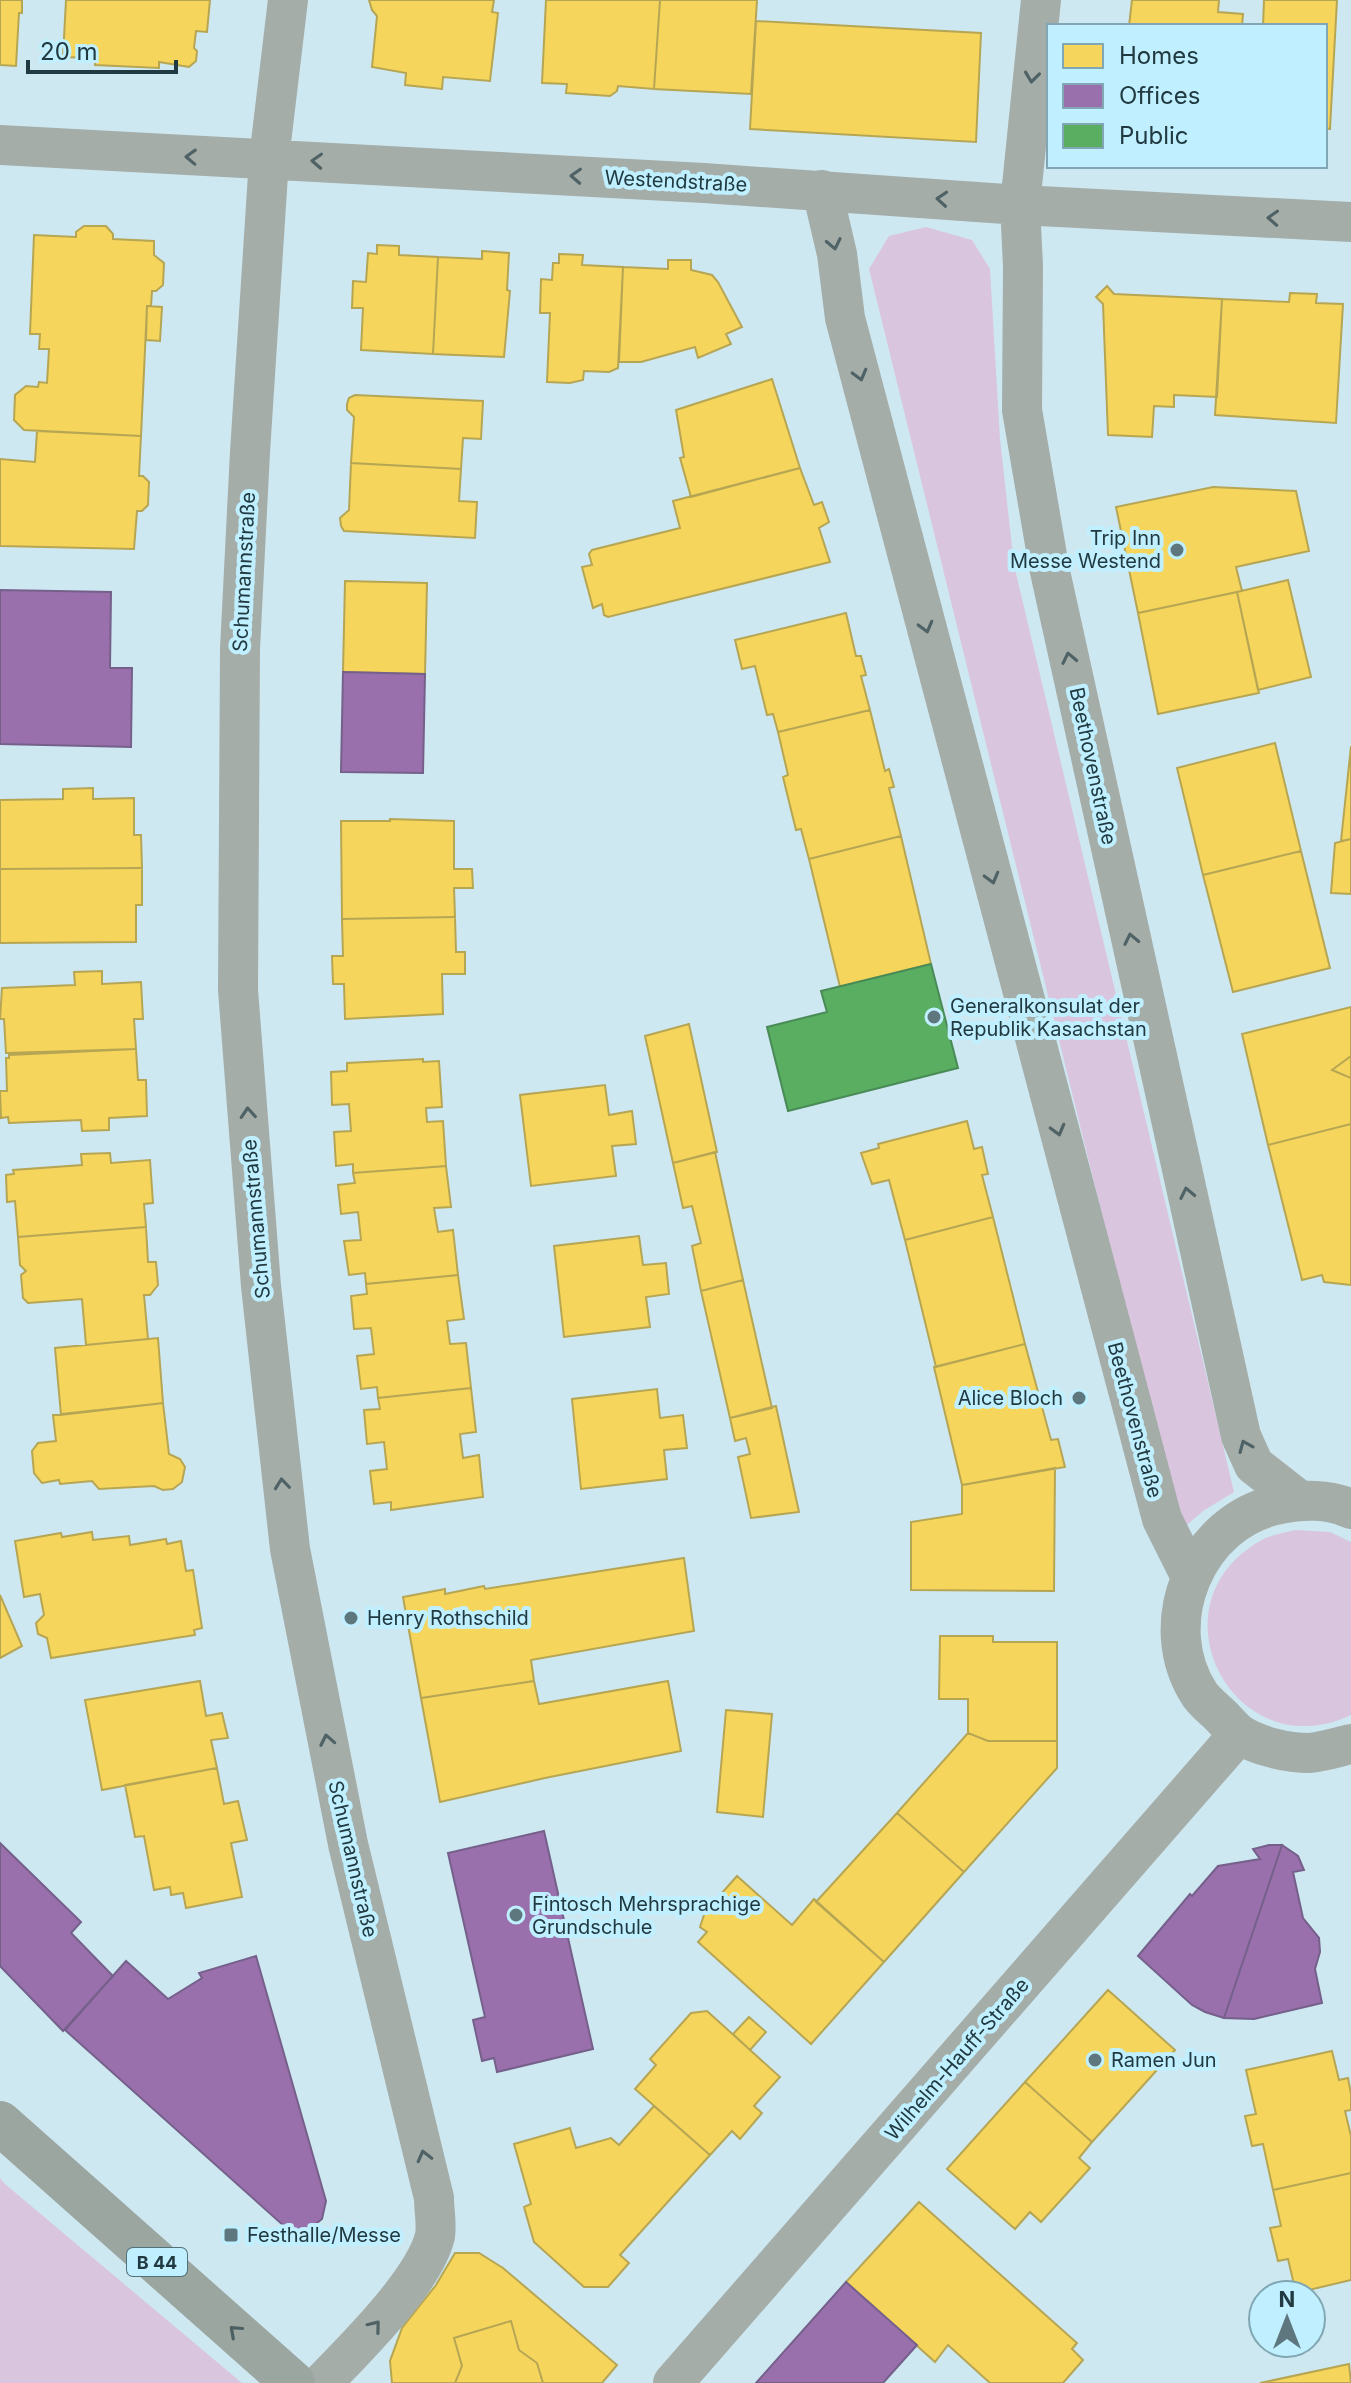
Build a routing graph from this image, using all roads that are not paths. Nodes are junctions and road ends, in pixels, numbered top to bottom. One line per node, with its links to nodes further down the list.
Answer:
1 (288, 0): 4 (street, Schumannstraße)
2 (1041, 0): 6 (street, Beethovenstraße, one-way to 6)
3 (0, 145): 4 (street, Westendstraße, one-way to 3)
4 (269, 159): 5 (street, Westendstraße, one-way to 4); 15 (street, Schumannstraße, one-way to 4)
5 (822, 190): 6 (street, Westendstraße, one-way to 5); 10 (street, Beethovenstraße, one-way to 10)
6 (1020, 205): 7 (street, Westendstraße, one-way to 6); 8 (street, Beethovenstraße, one-way to 6)
7 (1351, 222)
8 (1299, 1500): 9 (street); 10 (street)
9 (1351, 1509)
10 (1190, 1575): 11 (street)
11 (1239, 1734): 12 (street); 16 (street, Wilhelm-Hauff-Straße)
12 (1351, 1745)
13 (0, 2123): 14 (main road, B 44, one-way to 13)
14 (293, 2383)
15 (322, 2383)
16 (673, 2383)

